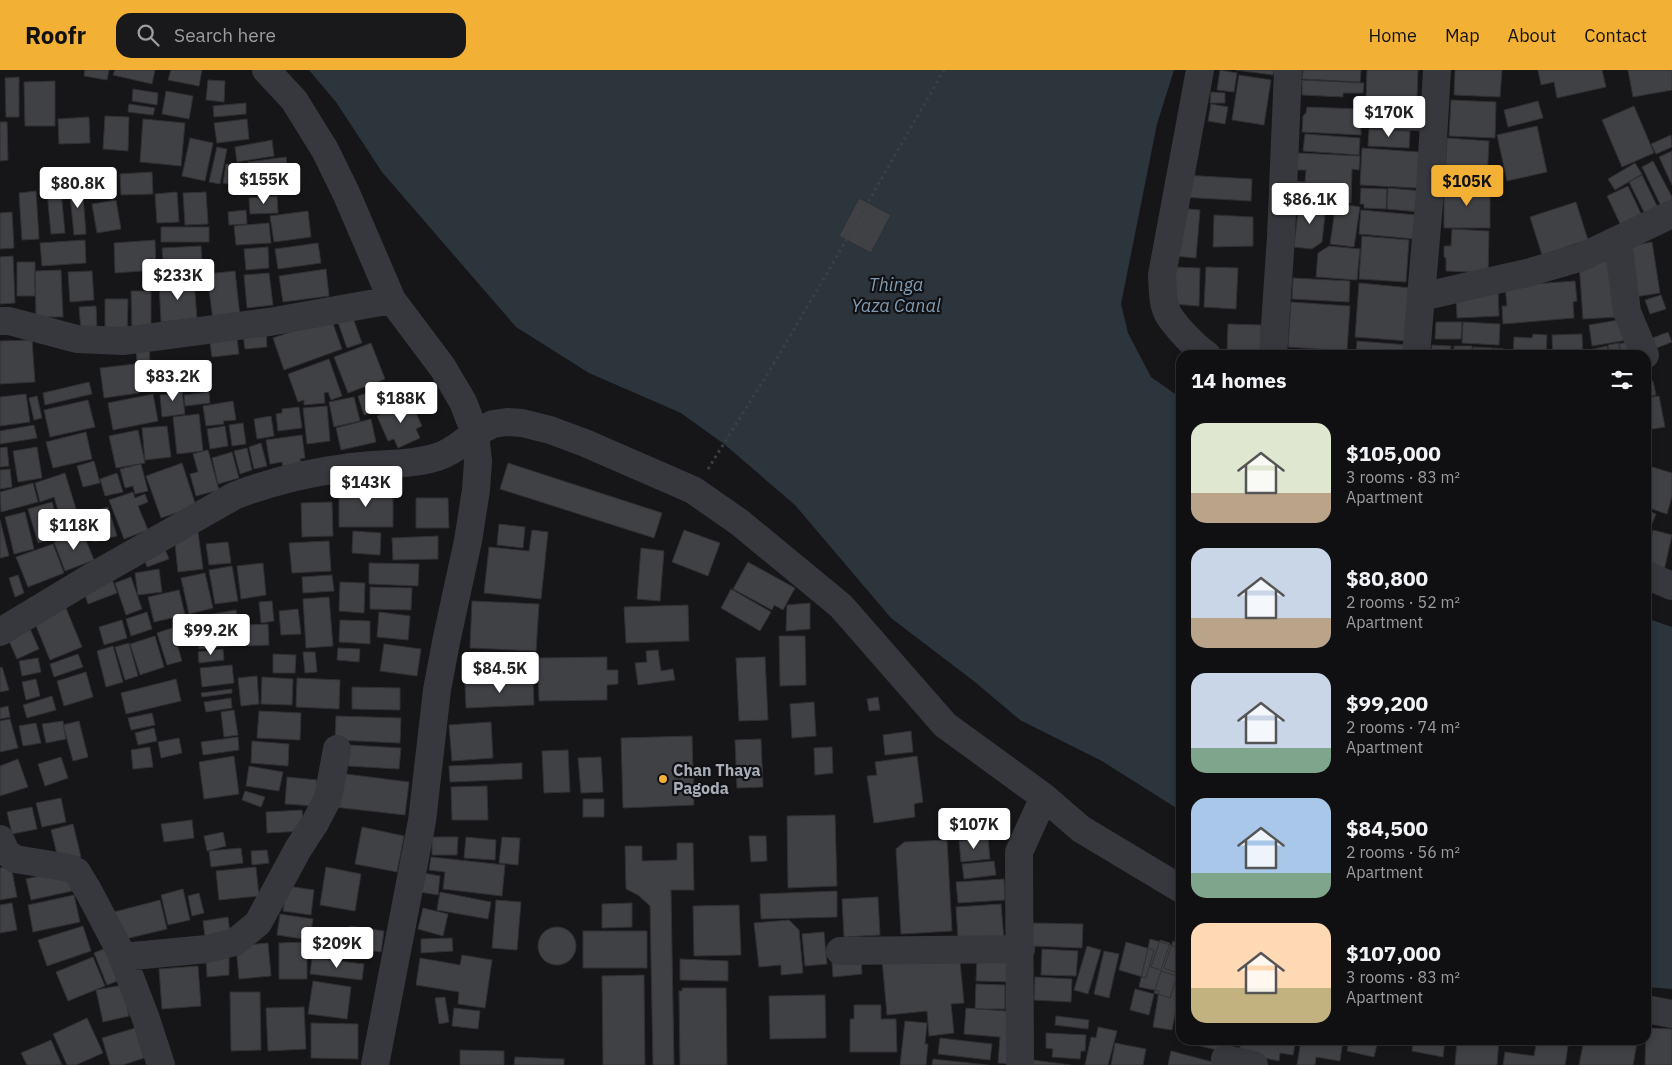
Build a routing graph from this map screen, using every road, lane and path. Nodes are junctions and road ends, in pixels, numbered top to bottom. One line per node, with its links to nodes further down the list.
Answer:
1 (266, 70): 9 (street)
2 (944, 70): 16 (path)
3 (1200, 70): 11 (street)
4 (1288, 70): 12 (street)
5 (1437, 70): 8 (street)
6 (1672, 214): 7 (street)
7 (1618, 240): 8 (street); 14 (street)
8 (1421, 297): 13 (street)
9 (392, 300): 10 (street); 15 (street)
10 (0, 321)
11 (1199, 350)
12 (1273, 350)
13 (1416, 350)
14 (1643, 350)
15 (475, 433): 19 (street); 21 (street); 31 (street)
16 (714, 460)
17 (1651, 577): 18 (street)
18 (1672, 586)
19 (0, 632)
20 (338, 749): 26 (street)
21 (1044, 797): 23 (street); 24 (street)
22 (0, 839): 26 (street)
23 (1176, 885)
24 (1021, 949): 25 (street); 32 (street)
25 (840, 951)
26 (122, 957): 30 (street)
27 (1651, 1010): 28 (street)
28 (1672, 1014)
29 (1225, 1059): 33 (street)
30 (161, 1065)
31 (375, 1065)
32 (1020, 1065)
33 (1254, 1065)

